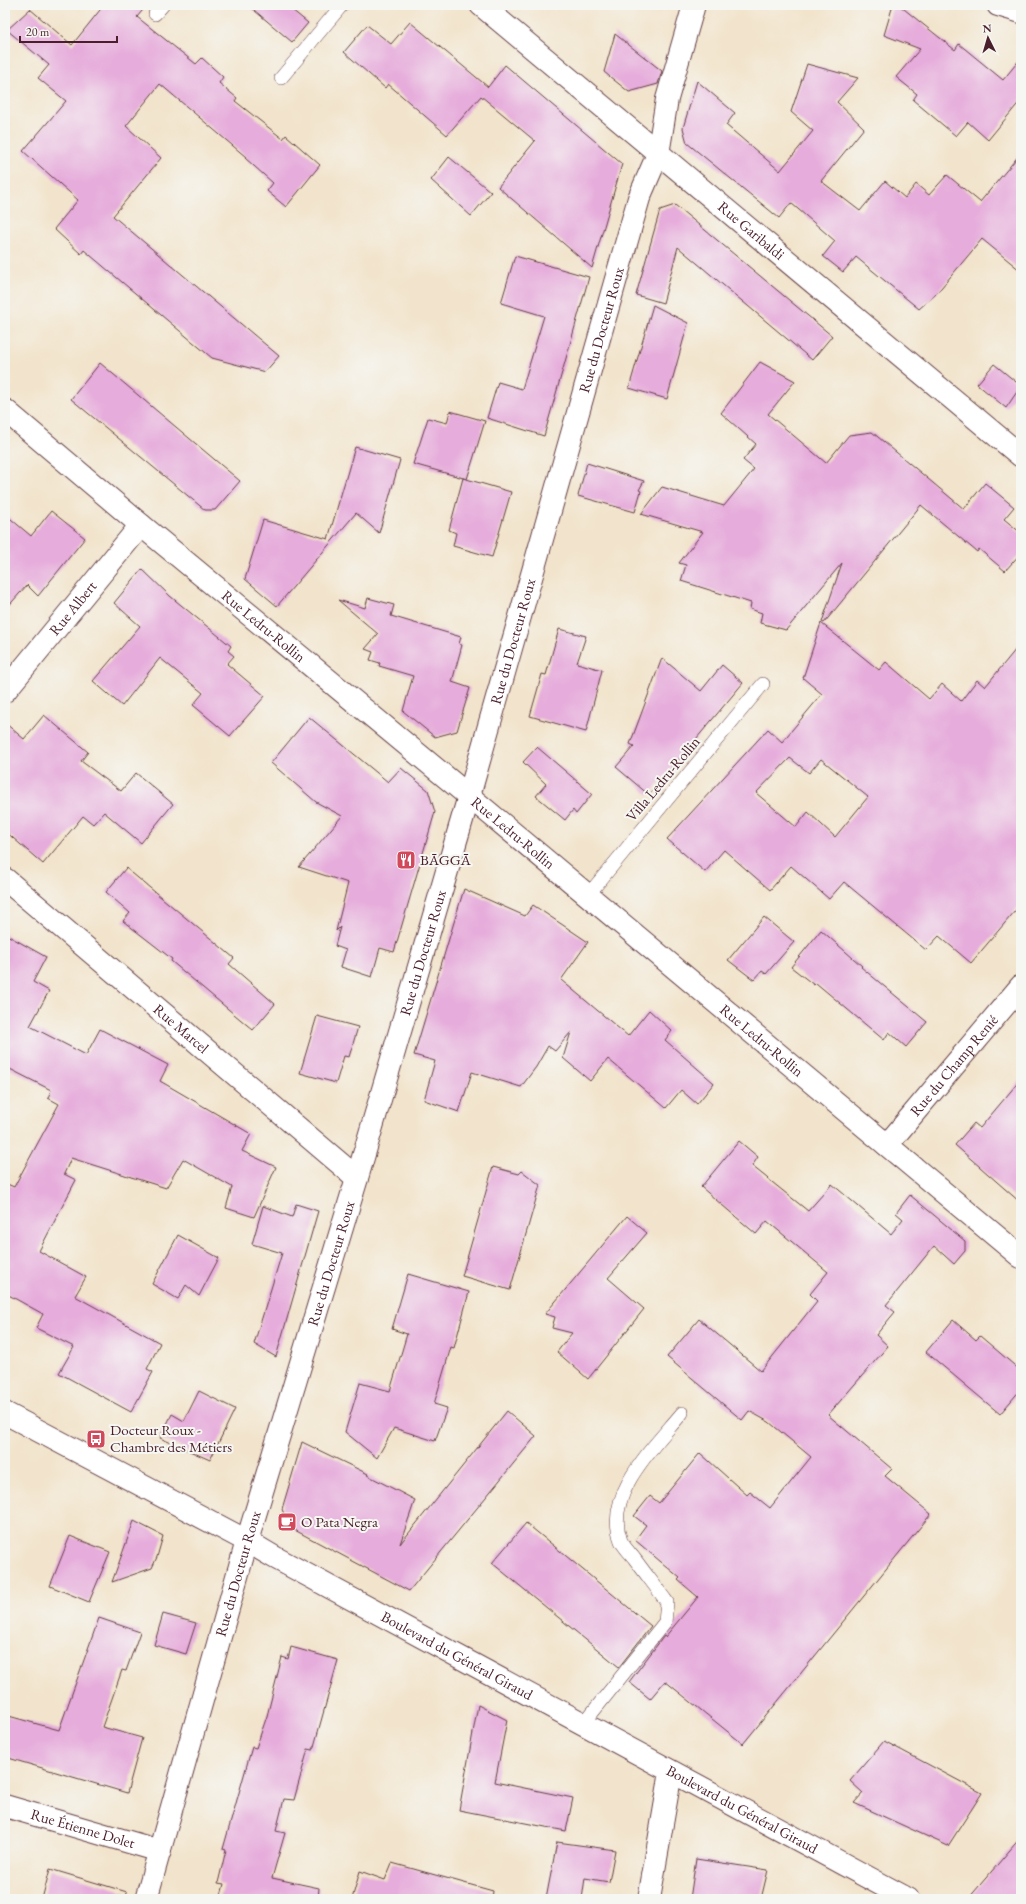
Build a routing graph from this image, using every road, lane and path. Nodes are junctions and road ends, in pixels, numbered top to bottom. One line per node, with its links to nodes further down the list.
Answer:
1 (342, 5): 6 (lane)
2 (481, 5): 7 (street, Rue Garibaldi)
3 (694, 5): 7 (street, Rue du Docteur Roux)
4 (998, 5): 5 (street)
5 (1021, 12)
6 (281, 78)
7 (658, 154): 9 (street, Rue Garibaldi); 13 (street, Rue du Docteur Roux)
8 (5, 410): 10 (street, Rue Ledru-Rollin)
9 (1021, 456)
10 (141, 525): 12 (street, Rue Albert); 13 (street, Rue Ledru-Rollin)
11 (763, 684): 15 (lane, Villa Ledru-Rollin)
12 (5, 691)
13 (469, 796): 15 (street, Rue Ledru-Rollin); 18 (street, Rue du Docteur Roux)
14 (5, 879): 18 (street, Rue Marcel)
15 (588, 896): 17 (street, Rue Ledru-Rollin)
16 (1021, 986): 17 (street, Rue du Champ Renié)
17 (887, 1145): 19 (street, Rue Ledru-Rollin)
18 (357, 1178): 22 (street, Rue du Docteur Roux)
19 (1021, 1257)
20 (5, 1413): 22 (street, Boulevard du Général Giraud)
21 (682, 1413): 23 (lane)
22 (247, 1541): 23 (street, Boulevard du Général Giraud); 26 (street, Rue du Docteur Roux)
23 (584, 1723): 24 (street, Boulevard du Général Giraud)
24 (671, 1772): 28 (street); 29 (street, Boulevard du Général Giraud)
25 (5, 1806): 26 (street, Rue Étienne Dolet)
26 (160, 1851): 27 (street, Rue du Docteur Roux)
27 (146, 1899)
28 (649, 1899)
29 (908, 1899)

